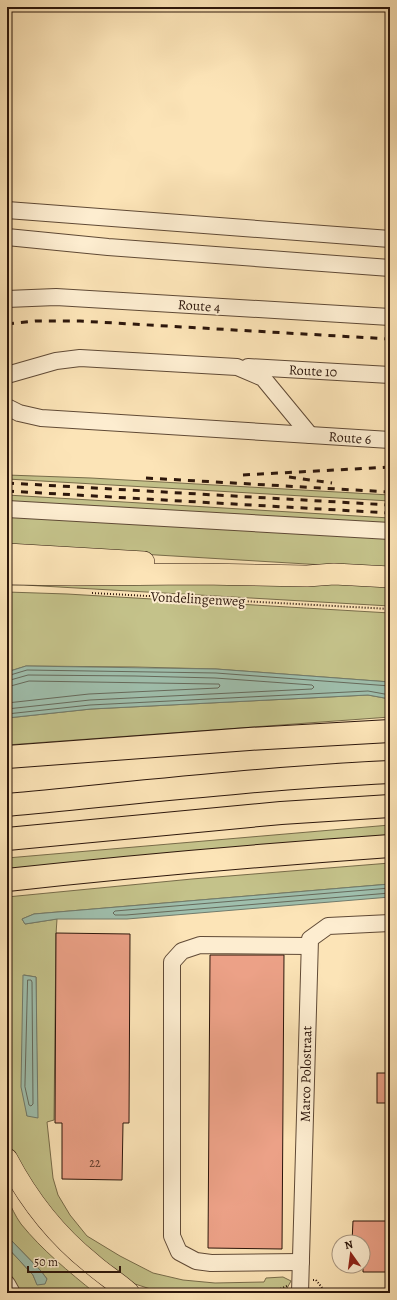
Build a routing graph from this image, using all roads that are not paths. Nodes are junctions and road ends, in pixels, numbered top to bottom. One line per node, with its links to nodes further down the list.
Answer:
1 (7, 210): 3 (street)
2 (7, 238): 4 (street)
3 (390, 239)
4 (390, 268)
5 (7, 298): 6 (street, Route 4)
6 (390, 317)
7 (237, 367): 8 (street, Route 10); 9 (street, Route 10); 11 (street)
8 (7, 375)
9 (390, 375)
10 (7, 407): 11 (street, Route 6)
11 (310, 435): 12 (street, Route 6)
12 (390, 440)
13 (7, 509): 14 (street)
14 (390, 531)
15 (7, 554): 17 (main road, Vondelingenweg)
16 (7, 574): 17 (main road, Vondelingenweg)
17 (334, 574): 18 (main road, Vondelingenweg)
18 (390, 577)
19 (390, 731): 20 (highway)
20 (7, 757)
21 (390, 772): 22 (highway)
22 (7, 805)
23 (390, 806): 24 (highway)
24 (7, 839)
25 (390, 846): 26 (highway)
26 (7, 880)
27 (390, 923): 28 (street)
28 (309, 946): 30 (street, Marco Polostraat); 30 (street)
29 (7, 1159): 32 (main road)
30 (302, 1262): 35 (street, Marco Polostraat)
31 (7, 1284): 33 (street)
32 (127, 1291): 34 (main road)
33 (12, 1293)
34 (145, 1293)
35 (300, 1293)

